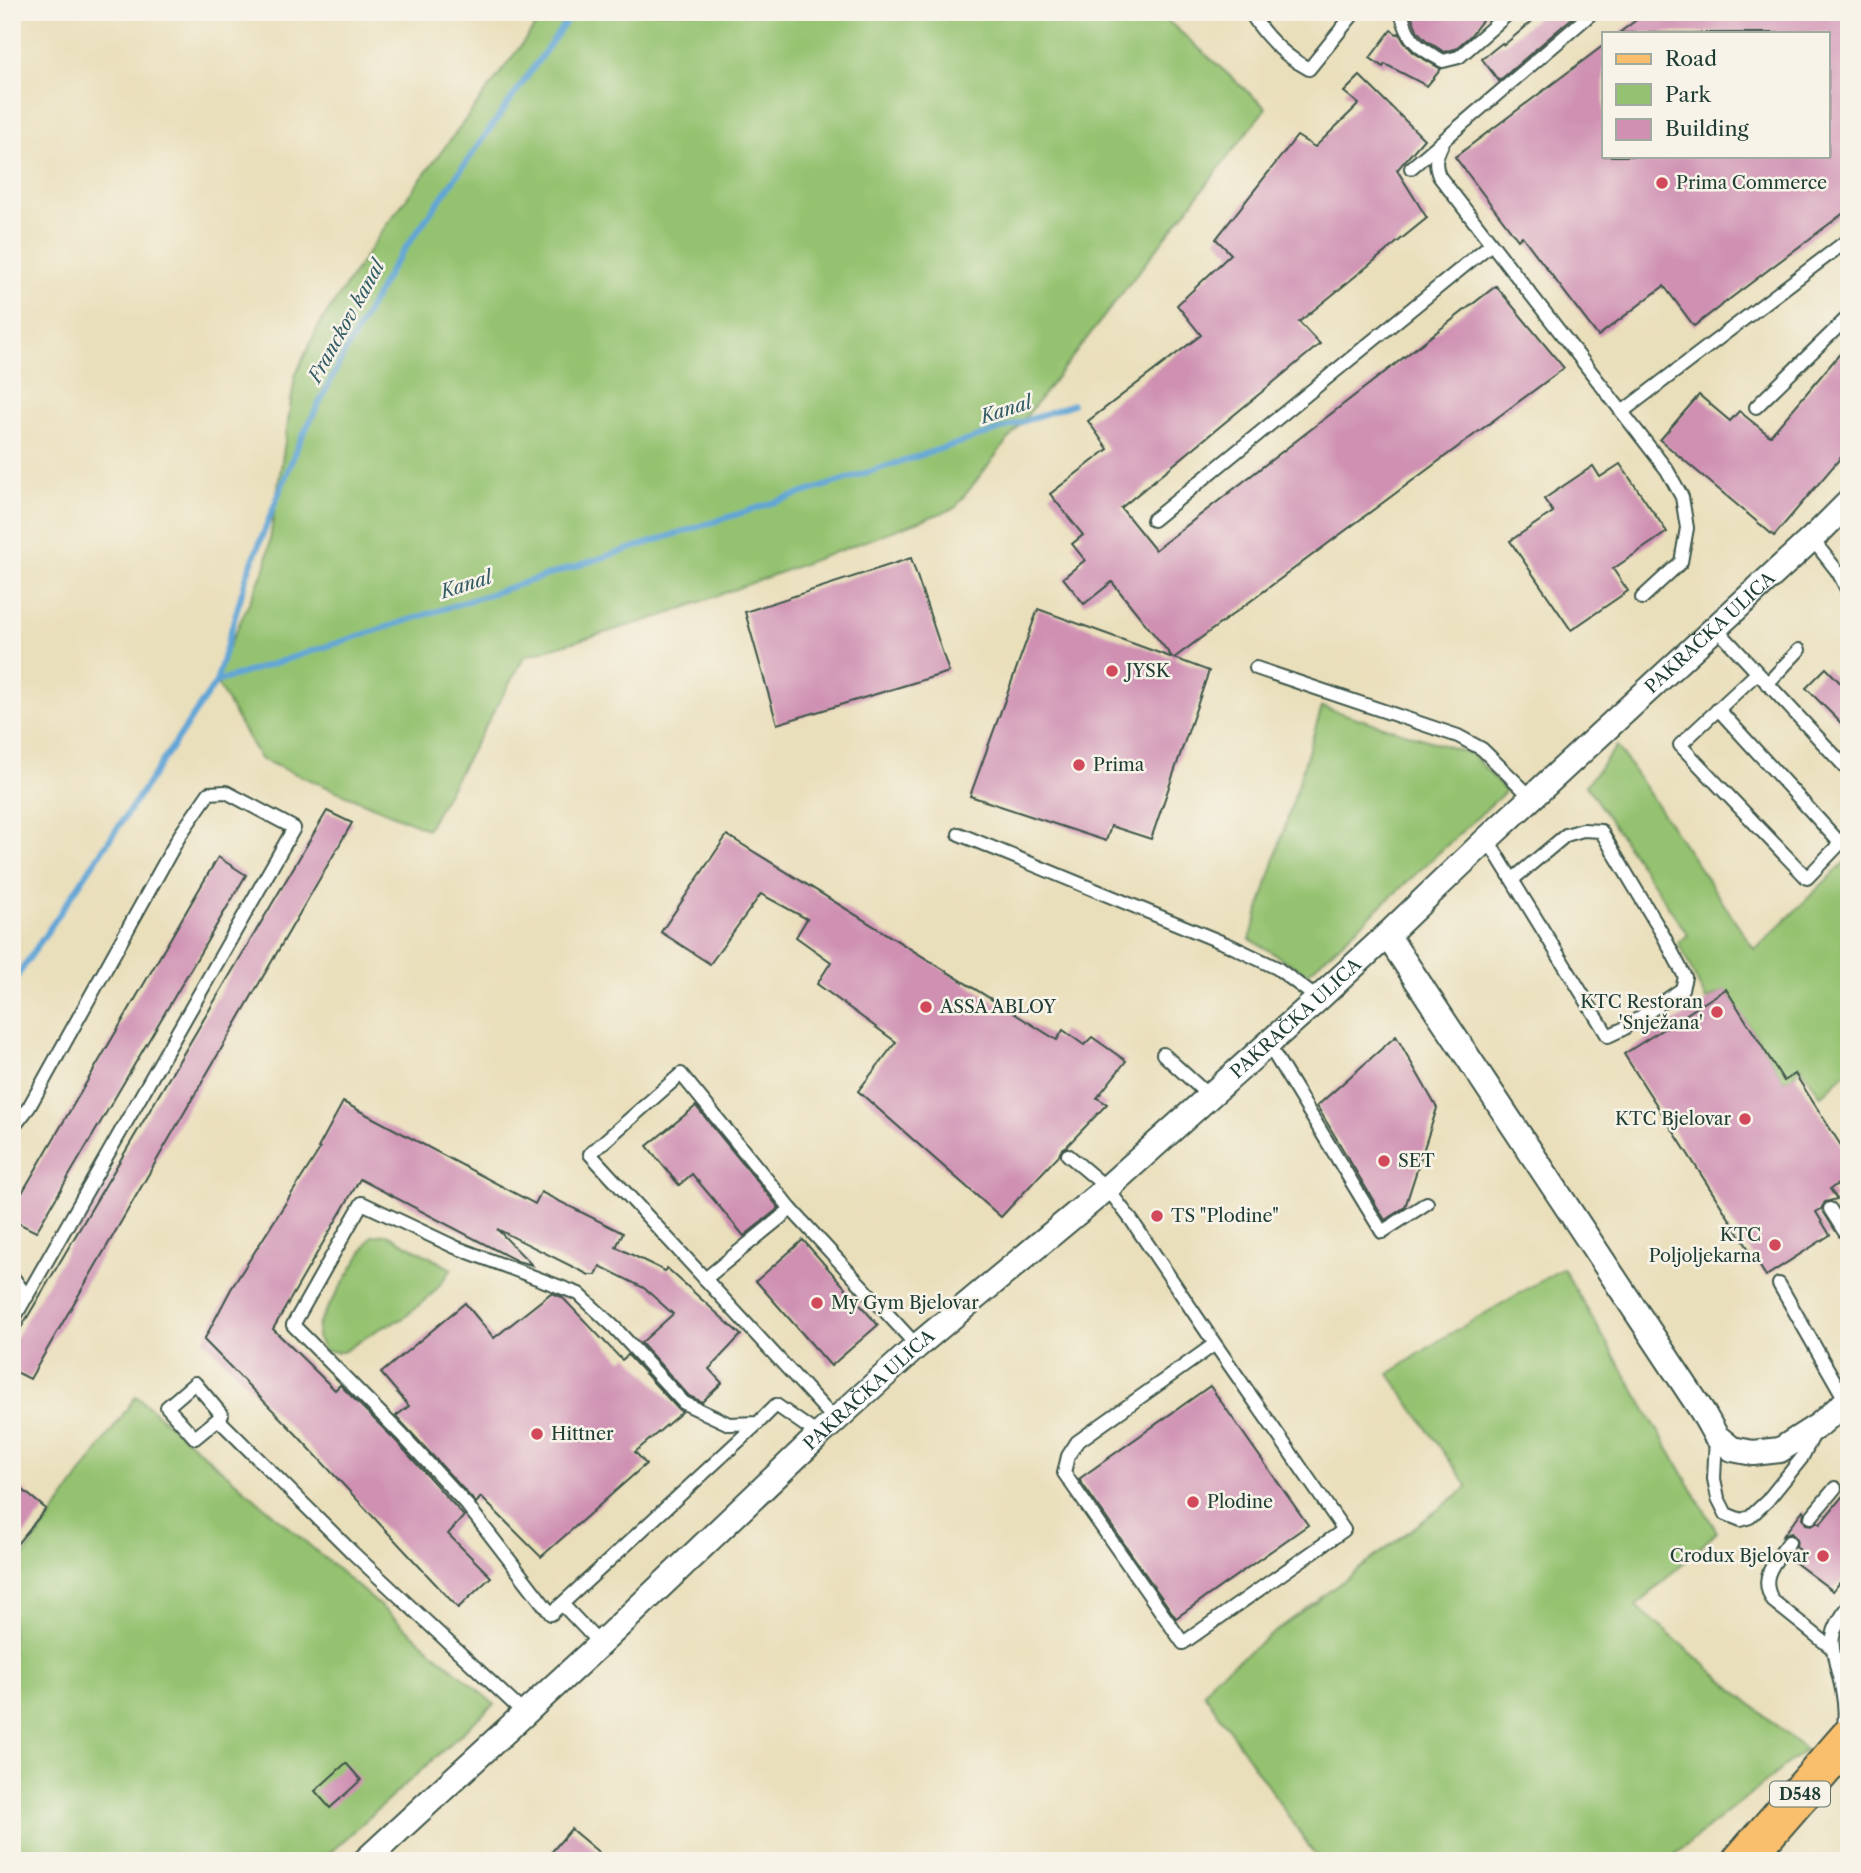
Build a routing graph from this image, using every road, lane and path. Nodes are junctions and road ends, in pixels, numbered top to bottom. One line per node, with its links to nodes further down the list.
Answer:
1 (1250, 12): 2 (lane)
2 (1355, 12)
3 (1401, 12): 4 (lane)
4 (1510, 12)
5 (1593, 12): 6 (lane)
6 (1444, 140): 7 (lane); 9 (lane)
7 (1411, 168)
8 (1849, 239): 12 (lane)
9 (1491, 244): 12 (lane); 14 (lane)
10 (1849, 316): 11 (lane)
11 (1756, 407)
12 (1622, 412): 18 (lane)
13 (1849, 502): 15 (street, PAKRAČKA ULICA)
14 (1153, 520)
15 (1812, 539): 16 (lane); 19 (street, PAKRAČKA ULICA)
16 (1844, 573): 17 (lane)
17 (1849, 593)
18 (1642, 598)
19 (1716, 628): 22 (lane); 26 (street, PAKRAČKA ULICA)
20 (1799, 650): 23 (lane)
21 (1256, 668): 26 (lane)
22 (1756, 673): 23 (lane); 24 (lane)
23 (1767, 684): 25 (lane)
24 (1718, 709): 29 (lane); 29 (lane)
25 (1849, 771)
26 (1532, 798): 28 (street, PAKRAČKA ULICA)
27 (959, 834): 32 (lane)
28 (1487, 839): 30 (lane); 31 (street, PAKRAČKA ULICA)
29 (1844, 839)
30 (1511, 880): 30 (lane)
31 (1387, 936): 32 (street, PAKRAČKA ULICA); 55 (street)
32 (1318, 999): 33 (street, PAKRAČKA ULICA)
33 (1268, 1044): 35 (street, PAKRAČKA ULICA); 39 (lane)
34 (1163, 1054): 35 (lane)
35 (1209, 1096): 38 (street, PAKRAČKA ULICA)
36 (12, 1129): 46 (lane)
37 (1068, 1156): 38 (lane)
38 (1107, 1188): 48 (lane); 49 (street, PAKRAČKA ULICA)
39 (1427, 1203)
40 (791, 1209): 44 (lane); 44 (lane); 49 (lane)
41 (1830, 1209): 42 (lane)
42 (1849, 1239)
43 (12, 1276): 46 (lane)
44 (705, 1279): 54 (lane)
45 (1779, 1284): 50 (lane)
46 (27, 1297): 47 (lane)
47 (12, 1322)
48 (1215, 1344): 48 (lane)
49 (917, 1346): 54 (street, PAKRAČKA ULICA)
50 (1847, 1400): 53 (street)
51 (218, 1419): 51 (lane); 64 (lane)
52 (758, 1423): 54 (lane); 59 (lane); 59 (lane)
53 (1819, 1425): 55 (street); 55 (lane)
54 (827, 1427): 61 (street, PAKRAČKA ULICA)
55 (1716, 1436)
56 (1835, 1488): 57 (lane)
57 (1811, 1517)
58 (1789, 1542): 62 (lane)
59 (562, 1604): 61 (lane)
60 (1849, 1606): 62 (lane)
61 (600, 1644): 64 (street, PAKRAČKA ULICA)
62 (1834, 1654): 63 (lane); 65 (lane)
63 (1849, 1671)
64 (524, 1714): 66 (street, PAKRAČKA ULICA)
65 (1843, 1744): 67 (main road, D548)
66 (365, 1861)
67 (1742, 1861)

